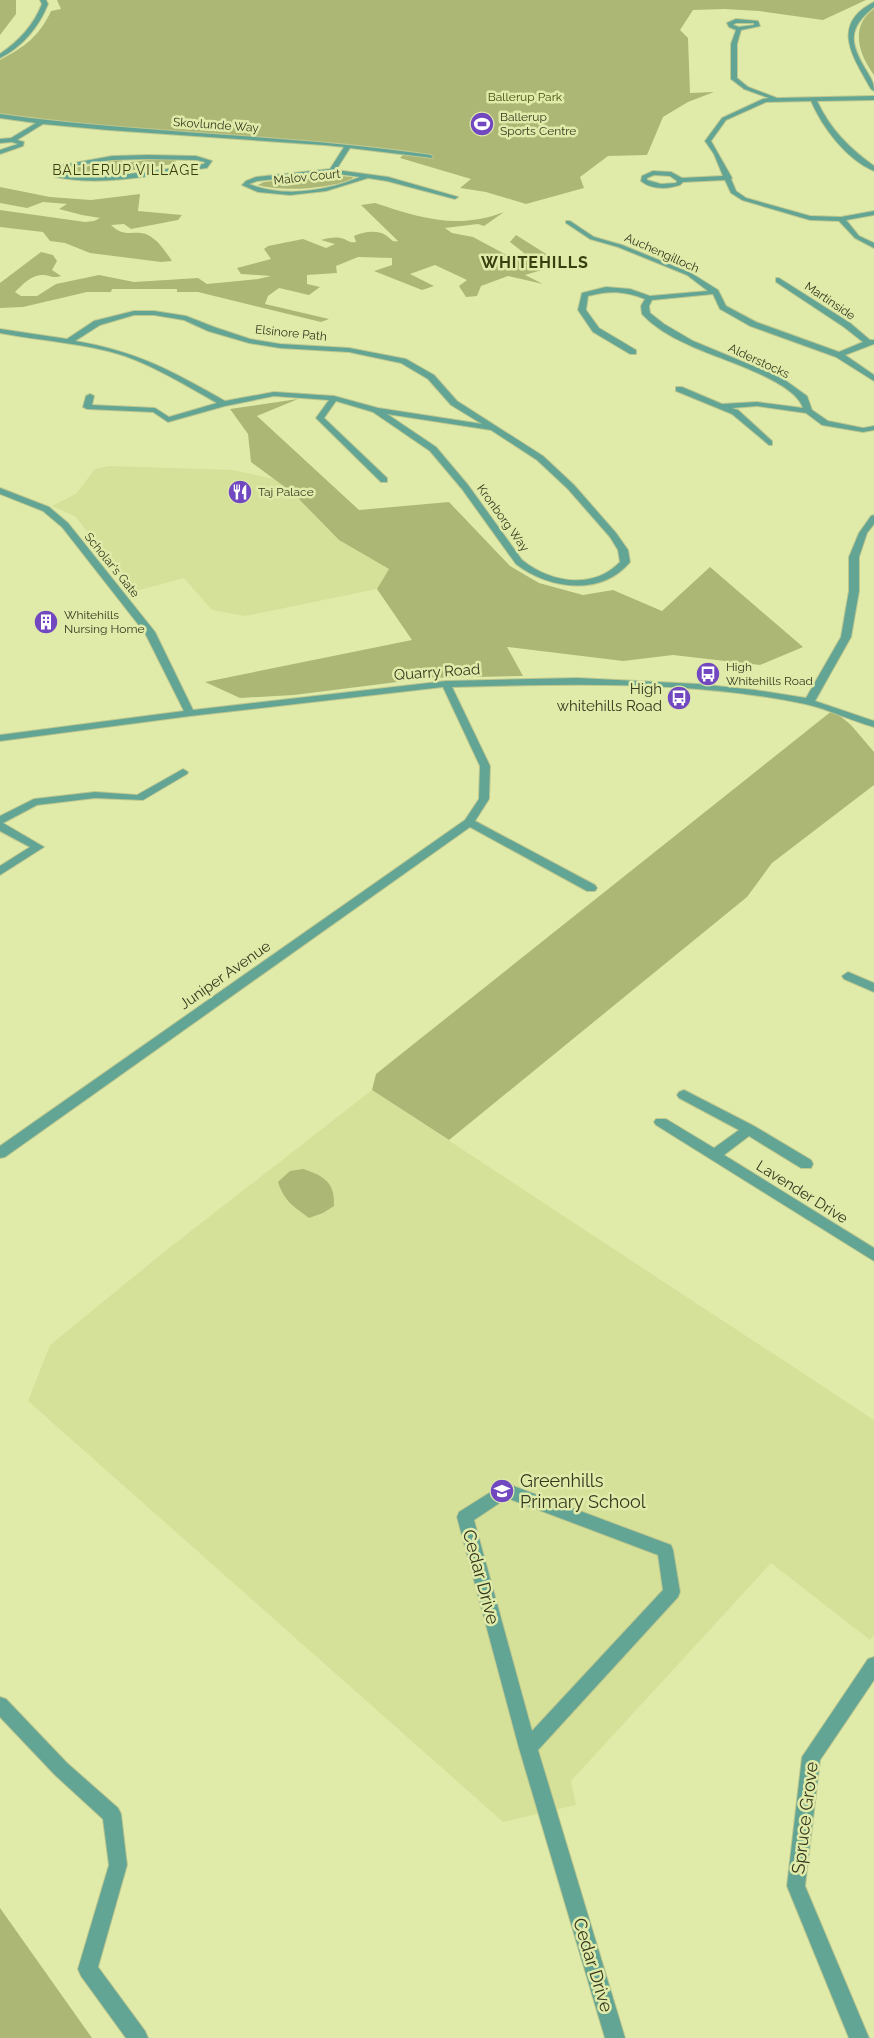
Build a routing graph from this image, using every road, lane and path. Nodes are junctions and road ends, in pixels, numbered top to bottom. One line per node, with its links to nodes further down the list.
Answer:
1 (43, 0): 4 (street)
2 (874, 4): 5 (street)
3 (739, 29): 6 (street)
4 (0, 56)
5 (874, 88)
6 (777, 98): 7 (street); 23 (street)
7 (813, 98): 8 (street); 20 (street)
8 (874, 98)
9 (0, 116): 10 (street, Skovlunde Way)
10 (40, 123): 11 (street, Skovlunde Way); 12 (street)
11 (186, 135): 14 (street); 15 (street, Skovlunde Way)
12 (12, 140): 13 (street); 17 (street)
13 (0, 141)
14 (180, 142)
15 (348, 146): 19 (street, Skovlunde Way); 21 (street, Malov Court)
16 (175, 150): 18 (street)
17 (0, 152)
18 (170, 157): 18 (street)
19 (431, 157)
20 (874, 169)
21 (332, 171): 22 (street, Malov Court); 22 (street, Malov Court)
22 (370, 175): 25 (street, Malov Court)
23 (729, 178): 24 (street); 27 (street)
24 (681, 180): 24 (street)
25 (455, 197)
26 (874, 213): 27 (street)
27 (841, 219): 29 (street)
28 (568, 222): 31 (street, Auchengilloch)
29 (874, 246)
30 (779, 280): 35 (street, Martinside)
31 (715, 292): 32 (street); 37 (street, Auchengilloch)
32 (649, 298): 36 (street); 45 (street, Alderstocks)
33 (0, 331): 34 (street)
34 (68, 342): 42 (street); 47 (street, Elsinore Path)
35 (871, 342): 37 (street)
36 (633, 352)
37 (839, 355): 38 (street, Auchengilloch)
38 (874, 379)
39 (679, 390): 43 (street)
40 (90, 396): 42 (street, Kronborg Way)
41 (334, 398): 42 (street, Kronborg Way); 44 (street, Kronborg Way); 49 (street)
42 (224, 404)
43 (719, 406): 45 (street); 48 (street)
44 (376, 410): 47 (street); 47 (street, Kronborg Way)
45 (808, 410): 46 (street, Alderstocks)
46 (874, 428)
47 (497, 430)
48 (769, 443)
49 (384, 480)
50 (0, 491): 54 (street, Scholar's Gate)
51 (874, 518): 53 (street)
52 (446, 684): 53 (street, Quarry Road); 54 (street, Quarry Road); 59 (street, Juniper Avenue)
53 (809, 702): 55 (street, Quarry Road)
54 (190, 713): 56 (street, Quarry Road)
55 (874, 724)
56 (0, 738)
57 (183, 772): 58 (street)
58 (0, 821)
59 (469, 822): 62 (street); 68 (street, Juniper Avenue)
60 (0, 826): 61 (street)
61 (0, 871)
62 (591, 888)
63 (848, 976): 64 (street)
64 (874, 988)
65 (684, 1095): 67 (street, Lavender Drive)
66 (661, 1122): 69 (street, Lavender Drive)
67 (749, 1129): 69 (street); 70 (street, Lavender Drive)
68 (0, 1153)
69 (714, 1155): 71 (street, Lavender Drive)
70 (806, 1164)
71 (874, 1255)
72 (874, 1665): 77 (street, Spruce Grove)
73 (0, 1705): 75 (street)
74 (528, 1748): 74 (street, Cedar Drive); 76 (street, Cedar Drive)
75 (138, 2038)
76 (615, 2038)
77 (859, 2038)

